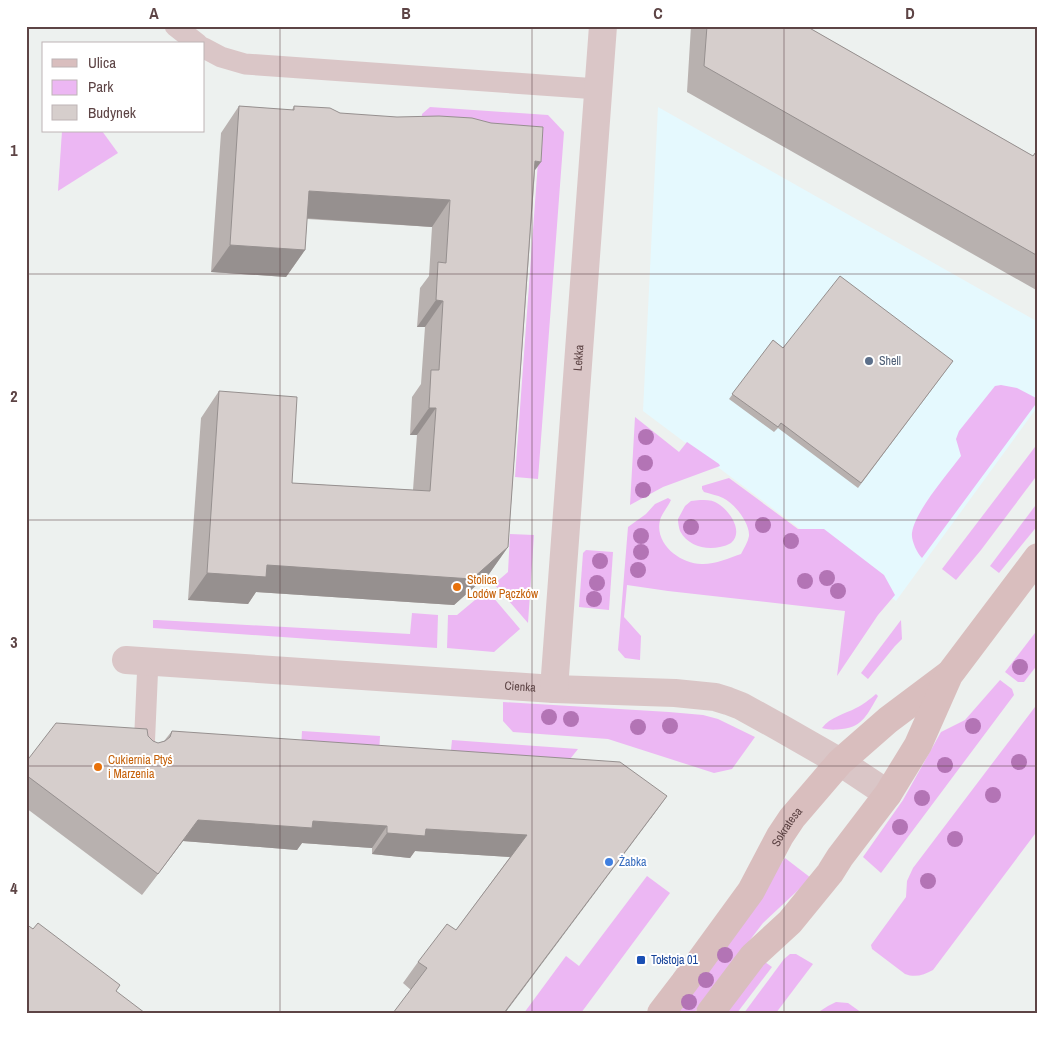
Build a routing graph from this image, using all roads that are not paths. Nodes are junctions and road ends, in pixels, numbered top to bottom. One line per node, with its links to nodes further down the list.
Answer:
1 (175, 26): 3 (lane)
2 (603, 26): 5 (street, Lekka)
3 (195, 42)
4 (205, 49): 5 (lane)
5 (598, 89): 9 (street, Lekka)
6 (1038, 557): 8 (street, Sokratesa)
7 (137, 660): 9 (street, Cienka); 10 (lane)
8 (950, 674): 11 (street, Sokratesa); 12 (street, Sokratesa)
9 (554, 689): 11 (street, Cienka)
10 (144, 752)
11 (840, 762): 12 (street, Cienka); 13 (street, Sokratesa)
12 (888, 794): 14 (street, Sokratesa)
13 (661, 1013)
14 (710, 1013)

